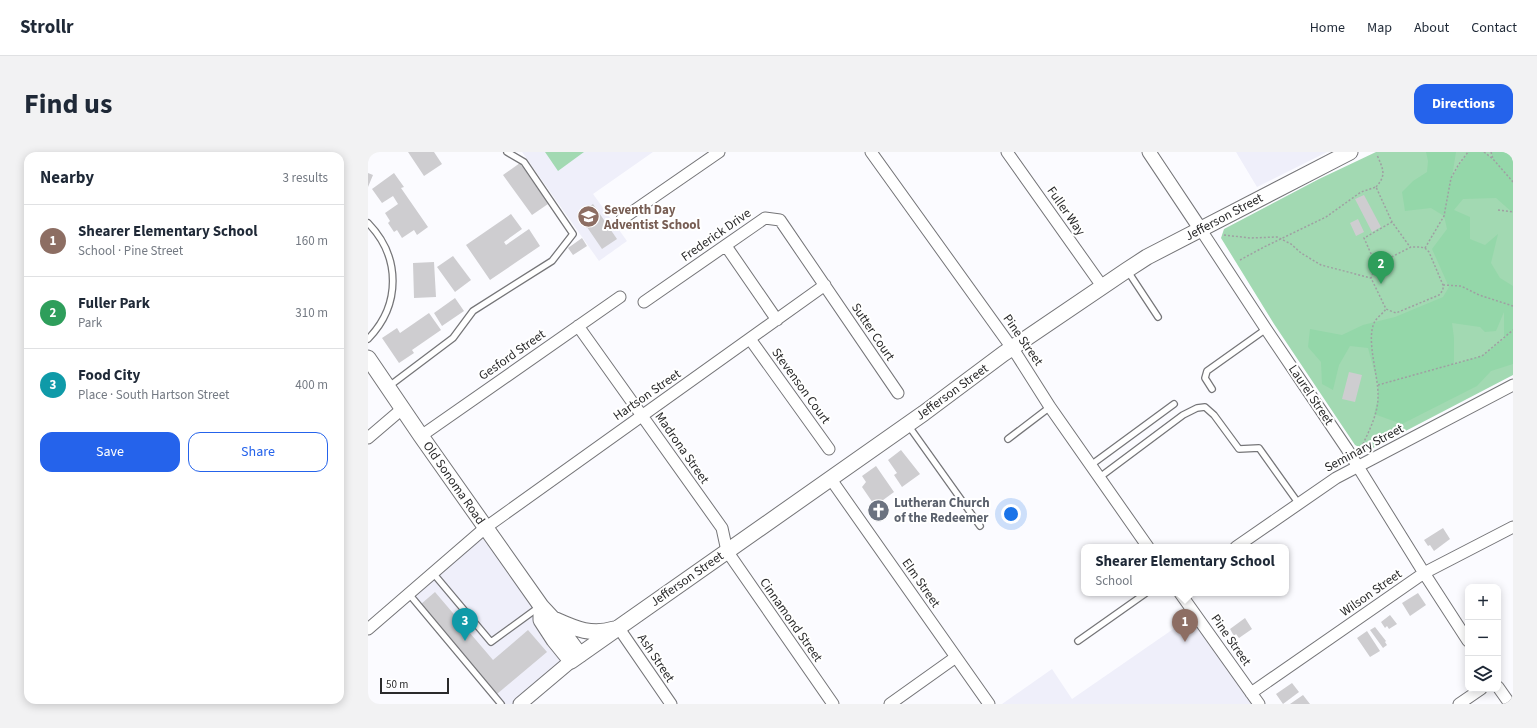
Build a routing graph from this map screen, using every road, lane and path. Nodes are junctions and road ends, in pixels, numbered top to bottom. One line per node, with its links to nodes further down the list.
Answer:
1 (507, 152): 47 (lane)
2 (719, 152): 16 (street)
3 (871, 152): 43 (street, Pine Street)
4 (1007, 152): 31 (street, Fuller Way)
5 (1150, 152): 19 (street, Laurel Street)
6 (1350, 152): 19 (main road, Jefferson Street)
7 (1468, 152): 24 (path)
8 (1484, 152): 11 (path)
9 (1491, 152): 11 (path)
10 (1377, 155): 13 (path)
11 (1493, 159): 12 (path)
12 (1513, 182)
13 (1376, 187): 17 (path); 21 (path)
14 (1498, 210): 15 (path)
15 (1513, 212)
16 (622, 219)
17 (1392, 222): 23 (path); 26 (path)
18 (368, 223): 41 (lane)
19 (1201, 230): 27 (main road, Jefferson Street); 39 (street, Laurel Street)
20 (1224, 235): 21 (path)
21 (1282, 239): 25 (path); 28 (path)
22 (726, 246): 30 (street, Frederick Drive); 33 (street, Frederick Drive); 37 (street)
23 (1411, 247): 24 (path); 26 (path)
24 (1425, 248): 29 (path)
25 (1240, 260)
26 (1376, 266): 28 (path)
27 (1127, 270): 31 (main road, Jefferson Street); 36 (lane)
28 (1371, 278): 35 (path)
29 (1443, 285): 34 (path); 35 (path)
30 (825, 286): 37 (street, Hartson Street); 49 (street, Sutter Court)
31 (1102, 286): 43 (main road, Jefferson Street)
32 (620, 297): 38 (street, Gesford Street)
33 (644, 302)
34 (1513, 306)
35 (1386, 309): 45 (path)
36 (1158, 317)
37 (777, 320): 42 (street, Hartson Street)
38 (578, 326): 53 (street, Madrona Street); 55 (street, Gesford Street)
39 (1266, 329): 48 (lane); 61 (street, Laurel Street)
40 (1513, 330): 45 (path)
41 (368, 339)
42 (750, 339): 53 (street, Hartson Street); 59 (street, Stevenson Court)
43 (1011, 349): 51 (street, Pine Street); 54 (main road, Jefferson Street)
44 (368, 358): 47 (main road, Old Sonoma Road)
45 (1378, 385): 58 (path)
46 (1513, 385): 61 (street, Seminary Street)
47 (387, 387): 52 (main road, Old Sonoma Road)
48 (1212, 389)
49 (898, 393)
50 (1174, 404): 60 (lane)
51 (1050, 407): 57 (lane); 60 (street, Pine Street)
52 (402, 409): 55 (main road, Old Sonoma Road); 56 (street)
53 (643, 416): 66 (street, Hartson Street); 70 (street, Madrona Street)
54 (908, 424): 63 (main road, Jefferson Street); 65 (lane)
55 (421, 436): 66 (main road, Old Sonoma Road)
56 (368, 438)
57 (1008, 439)
58 (1363, 444)
59 (829, 449)
60 (1091, 465): 62 (street, Pine Street)
61 (1358, 467): 64 (street, Seminary Street); 72 (street, Laurel Street)
62 (1100, 477): 64 (lane); 68 (street, Pine Street)
63 (830, 478): 70 (main road, Jefferson Street); 83 (street, Elm Street)
64 (1299, 504): 69 (street, Seminary Street)
65 (980, 526)
66 (485, 528): 71 (street, Hartson Street); 76 (main road, Old Sonoma Road)
67 (1513, 528): 72 (street, Wilson Street)
68 (1146, 544)
69 (1240, 544)
70 (727, 551): 78 (main road, Jefferson Street); 90 (street, Cinnamond Street)
71 (433, 573): 73 (street, Hartson Street); 76 (lane)
72 (1424, 573): 80 (street, Laurel Street); 85 (street, Wilson Street)
73 (409, 594): 79 (street, Hartson Street); 87 (lane)
74 (1142, 596): 81 (lane)
75 (1182, 596): 85 (street, Pine Street)
76 (541, 606): 77 (main road, Old Sonoma Road); 82 (main road, Old Sonoma Road)
77 (554, 620): 78 (main road); 82 (main road, Old Sonoma Road)
78 (618, 627): 82 (main road, Jefferson Street); 89 (street, Ash Street)
79 (368, 629)
80 (1465, 636)
81 (1078, 640)
82 (576, 658): 88 (street)
83 (956, 658): 91 (street); 92 (street, Elm Street)
84 (1501, 690): 95 (street)
85 (1251, 692): 93 (street, Pine Street)
86 (1477, 692): 94 (street)
87 (501, 704)
88 (520, 704)
89 (671, 704)
90 (833, 704)
91 (890, 704)
92 (989, 704)
93 (1259, 704)
94 (1460, 704)
95 (1510, 704)

